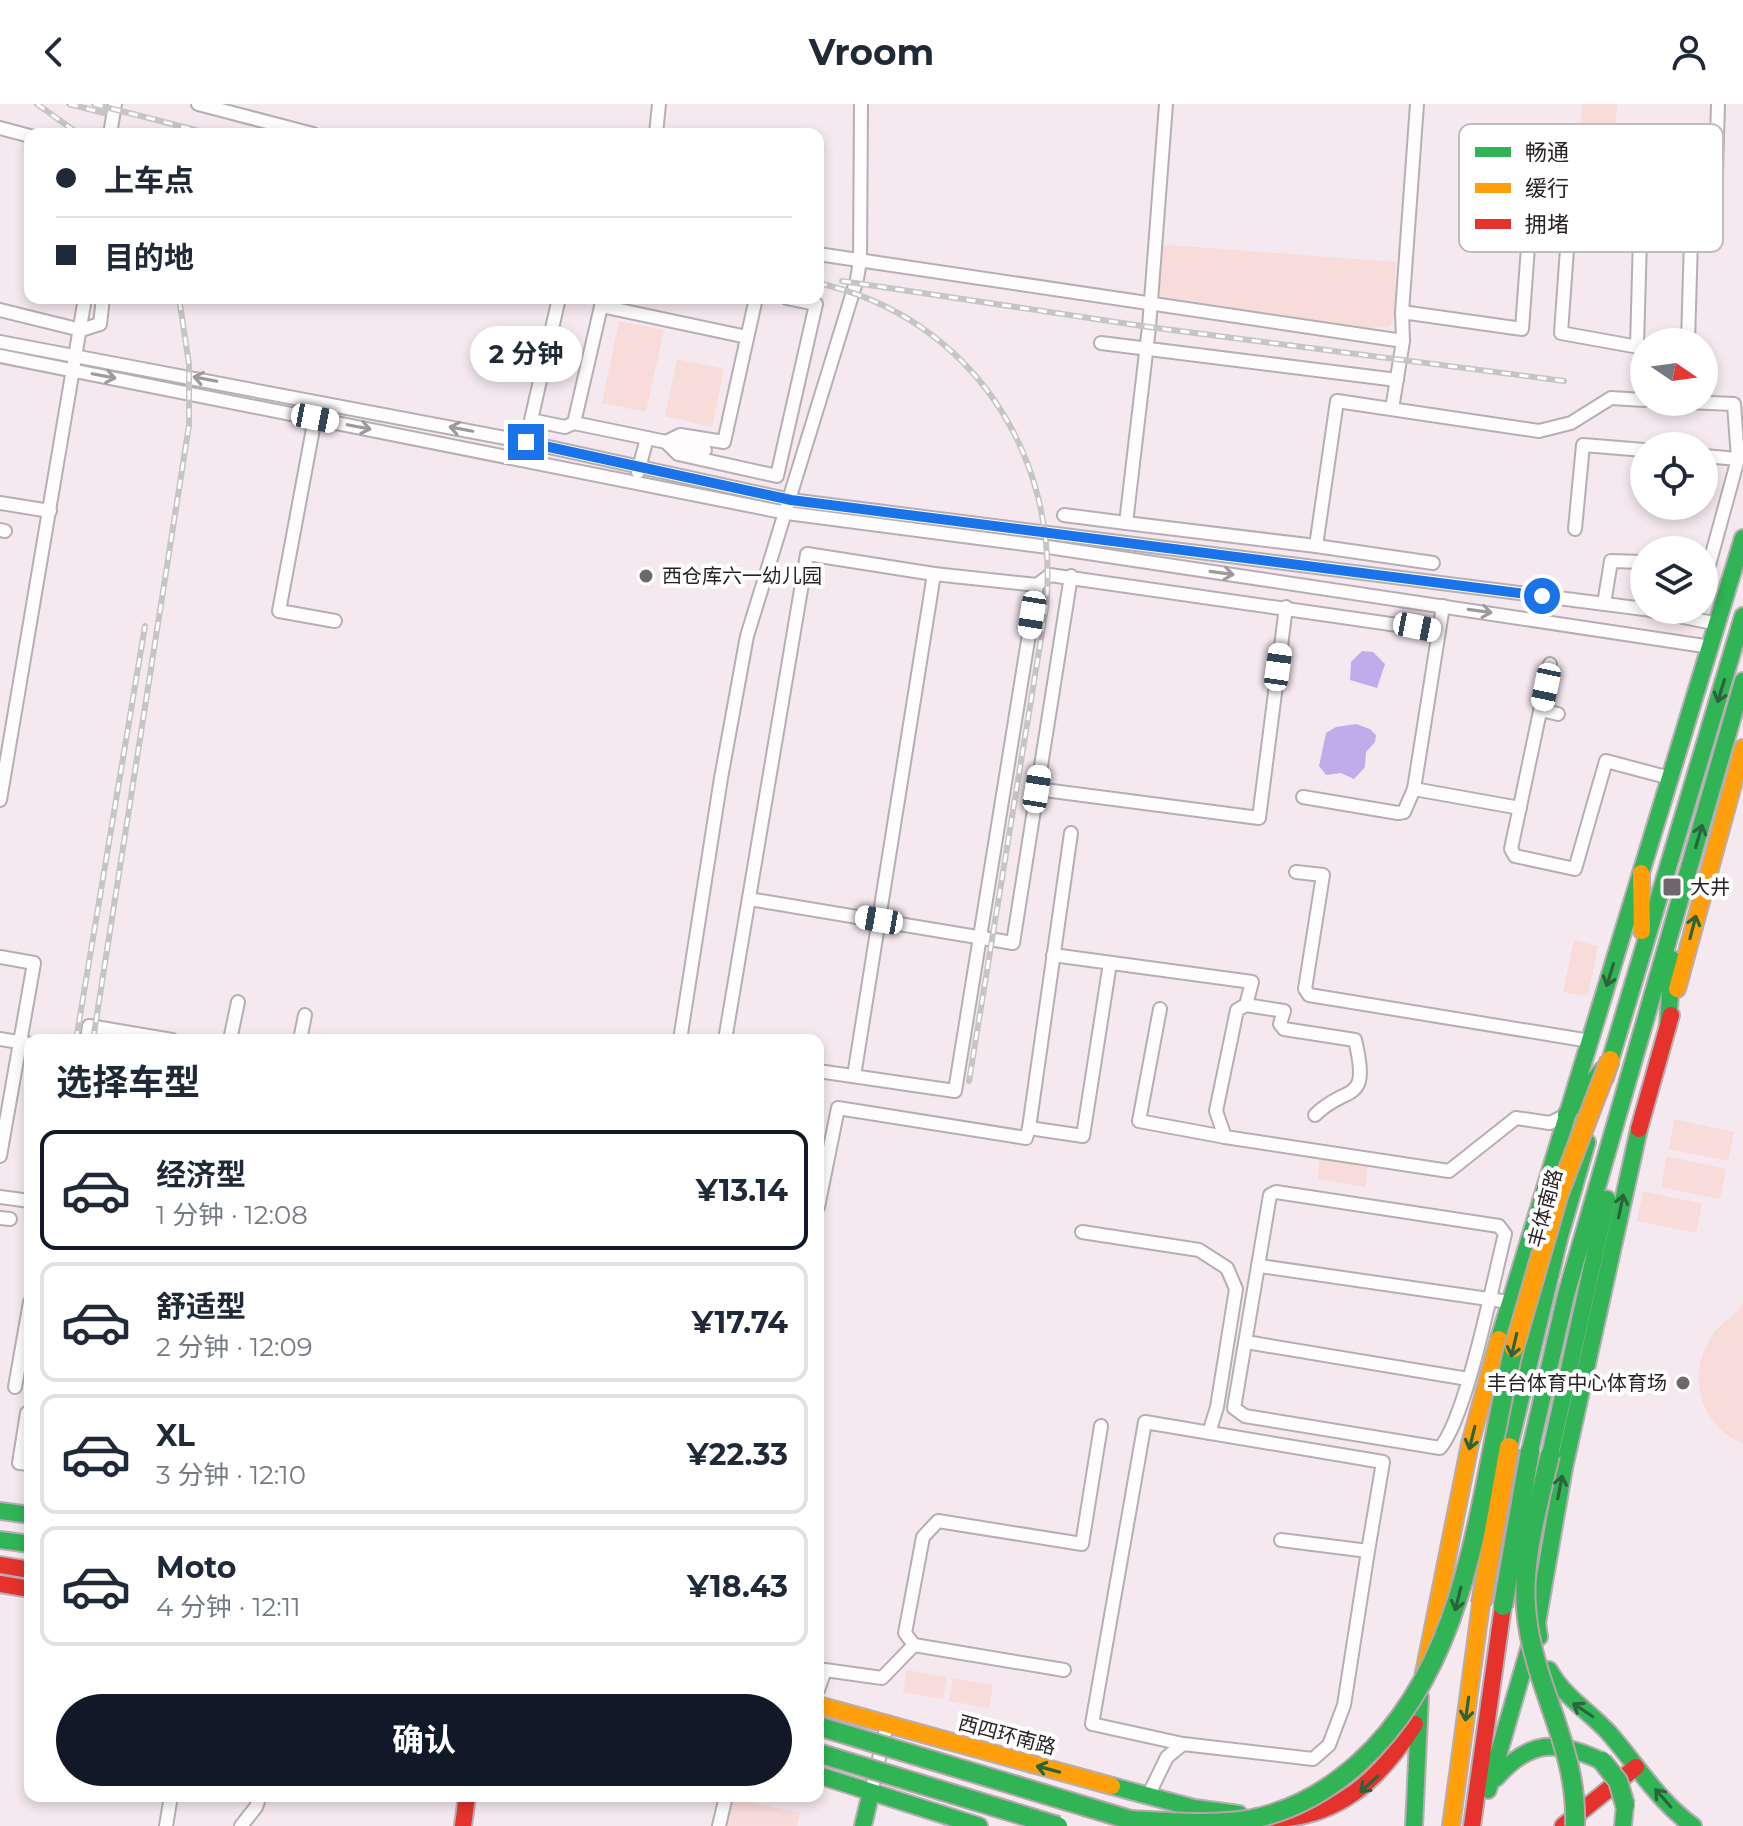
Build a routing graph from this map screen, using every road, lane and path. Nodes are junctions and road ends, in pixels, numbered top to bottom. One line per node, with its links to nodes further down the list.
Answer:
1 (115, 104): 10 (street)
2 (198, 104): 11 (street)
3 (659, 104): 12 (street)
4 (861, 104): 19 (street)
5 (1166, 104): 27 (street)
6 (1417, 104): 29 (street)
7 (1718, 104): 8 (street)
8 (1717, 124)
9 (0, 128): 13 (street)
10 (111, 128)
11 (290, 128)
12 (657, 128)
13 (24, 134)
14 (1528, 252): 29 (street)
15 (1567, 252): 37 (street)
16 (1640, 252): 30 (street)
17 (1691, 252): 31 (street)
18 (824, 255): 19 (street)
19 (860, 261): 27 (street); 56 (street)
20 (84, 304): 32 (street)
21 (102, 304): 32 (street)
22 (558, 304): 46 (street)
23 (602, 304): 46 (street)
24 (610, 304): 33 (street)
25 (755, 304): 33 (street)
26 (816, 304): 48 (street)
27 (1151, 304): 34 (street); 38 (street)
28 (0, 310): 32 (street)
29 (1402, 312): 34 (street)
30 (1641, 328)
31 (1688, 328)
32 (81, 330): 40 (street)
33 (747, 337): 48 (street)
34 (1403, 341): 41 (street)
35 (0, 342): 40 (street)
36 (1101, 343): 38 (street)
37 (1630, 345)
38 (1147, 349): 41 (street); 59 (street)
39 (0, 356): 40 (street)
40 (76, 363): 45 (street, one-way to 45); 53 (street, one-way to 40); 57 (street)
41 (1397, 380): 44 (street)
42 (1630, 399): 44 (street)
43 (1718, 403): 52 (street)
44 (1392, 409): 63 (street)
45 (315, 418): 54 (street, one-way to 54); 74 (street)
46 (574, 423): 47 (street)
47 (647, 438): 48 (street); 53 (street)
48 (666, 442): 50 (street)
49 (1630, 449): 60 (street)
50 (705, 450)
51 (1718, 457): 52 (street)
52 (1738, 459): 61 (street)
53 (639, 467): 54 (street); 56 (street)
54 (635, 483): 56 (street)
55 (0, 503): 57 (street)
56 (789, 507): 69 (street); 70 (street, one-way to 70); 112 (street)
57 (50, 511): 83 (street)
58 (1064, 515): 59 (street)
59 (1126, 523): 63 (street)
60 (1575, 529)
61 (1717, 536)
62 (1743, 538): 75 (main road, 丰体南路)
63 (1316, 546): 65 (street)
64 (1630, 562): 69 (street)
65 (1433, 563)
66 (934, 574): 68 (street); 93 (street); 94 (street)
67 (1071, 576): 68 (street); 71 (street); 85 (street)
68 (1037, 585): 96 (street)
69 (1604, 604): 72 (street)
70 (1443, 606): 76 (street); 77 (street, one-way to 77)
71 (1286, 607): 76 (street); 85 (street)
72 (1630, 608)
73 (1743, 616): 97 (main road, 丰体南路, one-way to 97)
74 (335, 621)
75 (1718, 624): 77 (main road, 丰体南路)
76 (1439, 631): 86 (street)
77 (1711, 647): 84 (main road, 丰体南路)
78 (1550, 664): 80 (street)
79 (1743, 681): 95 (main road, one-way to 79)
80 (1541, 710): 81 (street); 89 (street)
81 (1558, 714)
82 (1742, 752): 106 (main road, one-way to 82)
83 (4, 753): 88 (street)
84 (1670, 778): 89 (street); 92 (main road, 丰体南路)
85 (1037, 789): 96 (street)
86 (1414, 789): 87 (street); 89 (street)
87 (1303, 797)
88 (0, 800)
89 (1520, 808)
90 (1071, 833): 98 (street)
91 (1296, 872): 115 (street)
92 (1641, 873): 97 (main road); 115 (main road, 丰体南路, one-way to 115)
93 (749, 899): 94 (street); 113 (street)
94 (879, 920): 96 (street); 120 (street)
95 (1675, 921): 105 (main road); 106 (main road)
96 (981, 938): 120 (street)
97 (1642, 952): 118 (main road, 丰体南路)
98 (1053, 955): 100 (street); 123 (street)
99 (0, 957): 107 (street)
100 (1110, 963): 102 (street); 123 (street)
101 (238, 1002): 110 (street)
102 (1246, 1005): 121 (street); 124 (street)
103 (1160, 1009): 124 (street)
104 (305, 1015): 111 (street)
105 (1645, 1018): 191 (main road, bridge); 193 (main road, bridge)
106 (1668, 1026): 144 (main road, one-way to 106)
107 (26, 1034)
108 (88, 1034): 109 (street)
109 (130, 1034)
110 (231, 1034)
111 (301, 1034)
112 (681, 1034)
113 (726, 1034)
114 (0, 1039): 116 (street)
115 (1590, 1041): 122 (main road, 丰体南路)
116 (24, 1043)
117 (24, 1048): 125 (street)
118 (1610, 1060): 122 (main road); 177 (main road, one-way to 177, bridge); 190 (main road, 丰体南路, one-way to 190, bridge)
119 (824, 1072): 120 (street)
120 (854, 1076)
121 (1315, 1115)
122 (1566, 1115): 124 (street); 132 (main road, 丰体南路)
123 (1029, 1128): 126 (street)
124 (1225, 1137)
125 (0, 1156)
126 (824, 1177)
127 (0, 1197): 128 (street)
128 (24, 1200)
129 (1082, 1232): 139 (street)
130 (1260, 1266): 131 (street); 131 (street); 134 (street)
131 (1489, 1298): 132 (street); 135 (street)
132 (1509, 1302): 142 (main road, 丰体南路, one-way to 142)
133 (24, 1336): 136 (street)
134 (1246, 1342): 135 (street); 135 (street)
135 (1468, 1379)
136 (15, 1387)
137 (1101, 1426): 154 (street)
138 (24, 1432): 140 (street)
139 (1209, 1433): 149 (street); 162 (street)
140 (24, 1463)
141 (0, 1511): 143 (main road)
142 (1455, 1512): 144 (main road); 148 (main road, 丰体南路)
143 (24, 1514)
144 (1552, 1529): 150 (main road)
145 (0, 1540): 147 (main road)
146 (1281, 1540): 149 (street)
147 (24, 1543)
148 (1448, 1549): 150 (main road); 158 (main road, 丰体南路)
149 (1368, 1551): 162 (street)
150 (1546, 1564): 153 (main road)
151 (0, 1584): 152 (main road)
152 (24, 1588)
153 (1537, 1623): 166 (main road, one-way to 153); 169 (main road)
154 (914, 1645): 155 (street); 156 (street)
155 (1064, 1670)
156 (824, 1673)
157 (824, 1707): 159 (main road, 西四环南路)
158 (1416, 1722): 172 (main road, one-way to 172); 189 (main road)
159 (887, 1725): 163 (street); 170 (main road, 西四环南路, one-way to 159)
160 (824, 1728): 177 (main road, bridge)
161 (824, 1728): 163 (main road)
162 (1183, 1744): 172 (street)
163 (882, 1745): 167 (street); 187 (main road)
164 (824, 1755): 167 (main road)
165 (824, 1755): 178 (main road, bridge)
166 (1636, 1767): 192 (main road); 195 (main road, one-way to 166)
167 (876, 1771): 171 (street); 185 (main road)
168 (824, 1777): 171 (main road)
169 (1490, 1785): 191 (main road); 194 (main road, bridge)
170 (1124, 1789): 172 (main road); 188 (main road, 西四环南路)
171 (871, 1792): 183 (main road); 184 (main road)
172 (1148, 1796)
173 (170, 1802): 179 (street)
174 (258, 1802): 180 (street)
175 (466, 1802): 181 (main road)
176 (725, 1802): 182 (street)
177 (1130, 1820): 186 (main road, bridge)
178 (1040, 1823): 185 (main road, bridge)
179 (166, 1826)
180 (241, 1826)
181 (463, 1826)
182 (719, 1826)
183 (863, 1826)
184 (979, 1826)
185 (1058, 1826)
186 (1149, 1826)
187 (1157, 1826)
188 (1174, 1826)
189 (1414, 1826)
190 (1451, 1826)
191 (1475, 1826)
192 (1563, 1826)
193 (1575, 1826)
194 (1623, 1826)
195 (1693, 1826)

